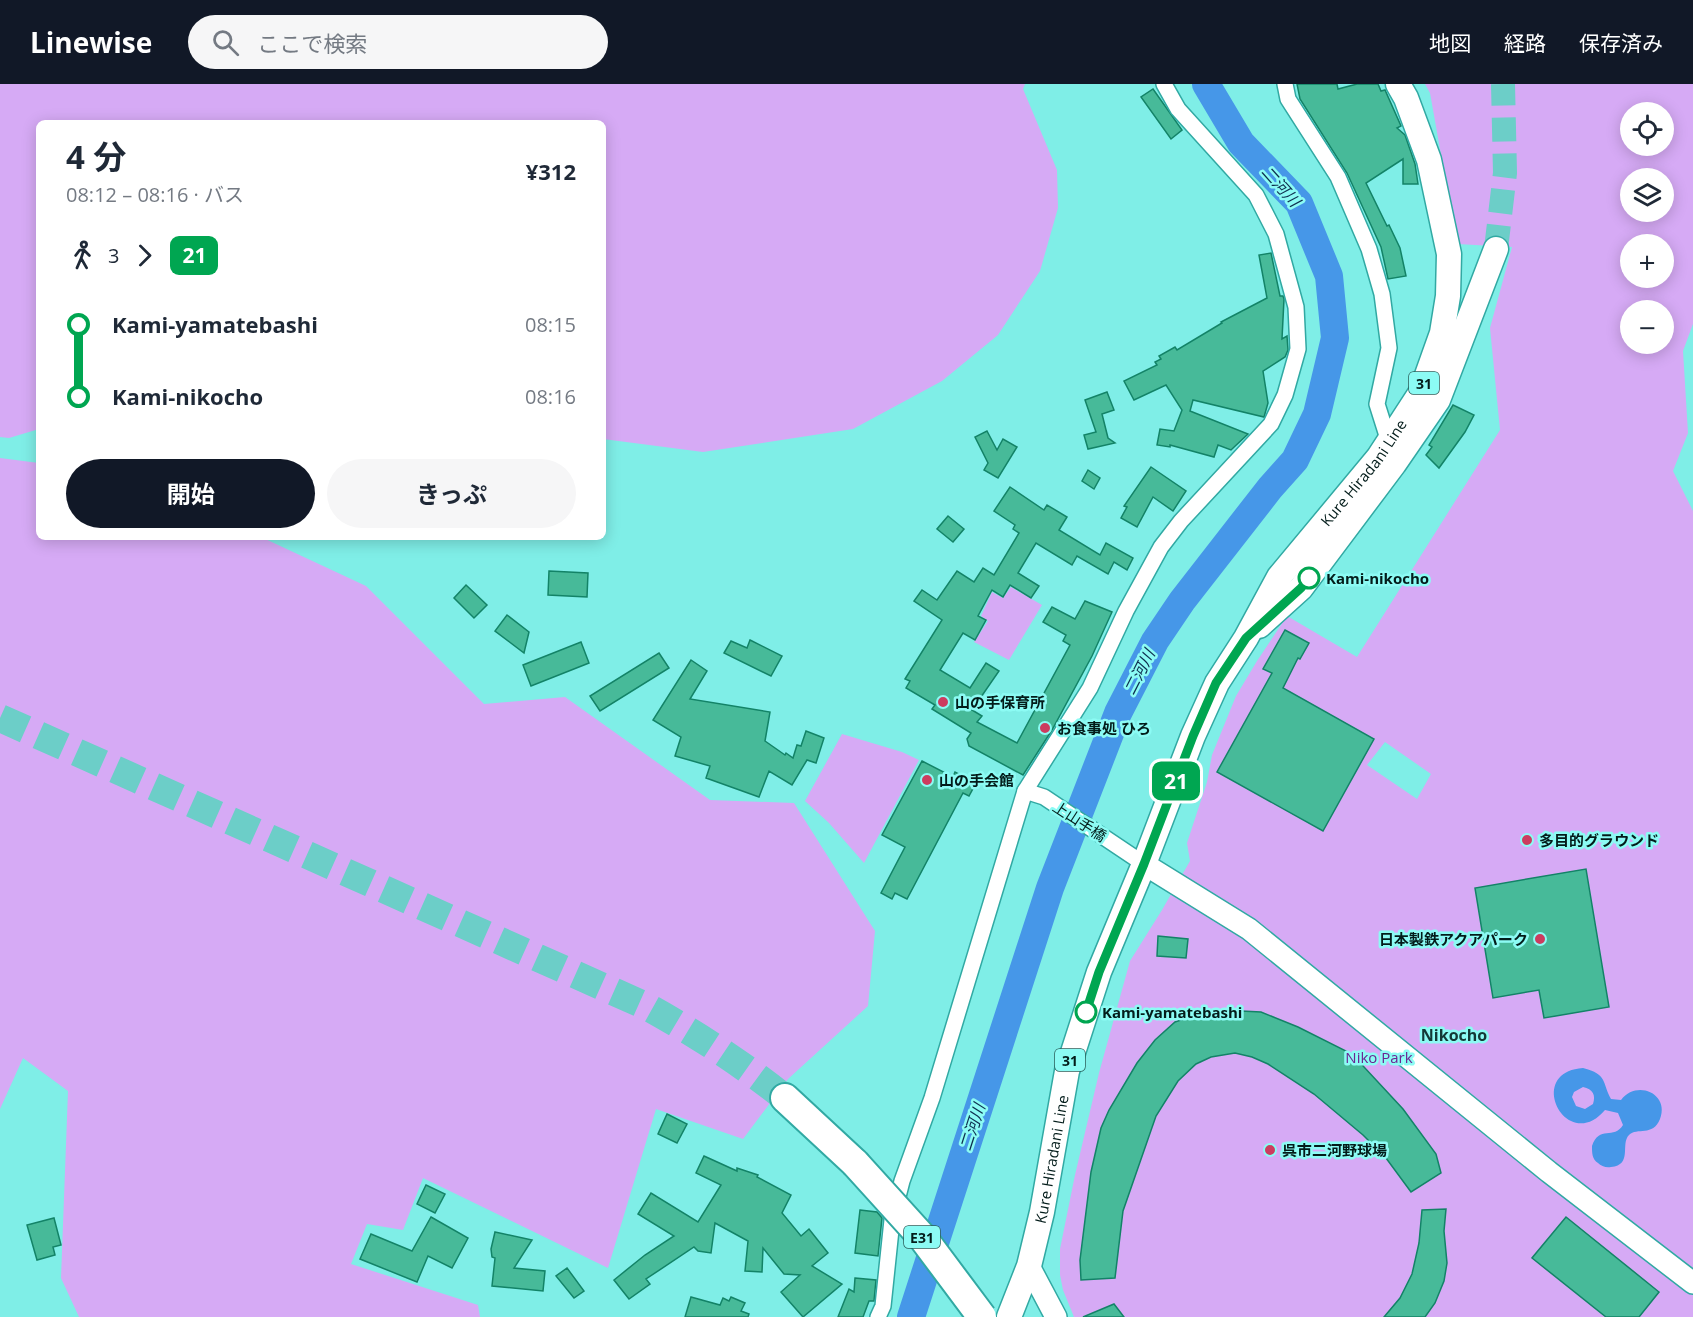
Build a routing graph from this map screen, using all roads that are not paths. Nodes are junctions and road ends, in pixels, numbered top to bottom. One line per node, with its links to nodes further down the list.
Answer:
1 (1164, 84): 7 (street)
2 (1285, 84): 5 (street)
3 (1398, 84): 5 (main road, Kure Hiradani Line / 31)
4 (1496, 249): 6 (main road, Kure Hiradani Line / 31)
5 (1389, 442): 6 (main road, Kure Hiradani Line / 31)
6 (1246, 638): 8 (main road, Kure Hiradani Line / 31)
7 (1025, 791): 8 (street, 上山手橋); 12 (street)
8 (1144, 864): 10 (main road, Kure Hiradani Line / 31); 11 (street)
9 (785, 1098): 13 (highway, E31, bridge)
10 (1029, 1266): 14 (main road, Kure Hiradani Line / 31); 15 (street)
11 (1693, 1283)
12 (878, 1317)
13 (982, 1317)
14 (1009, 1317)
15 (1056, 1317)

